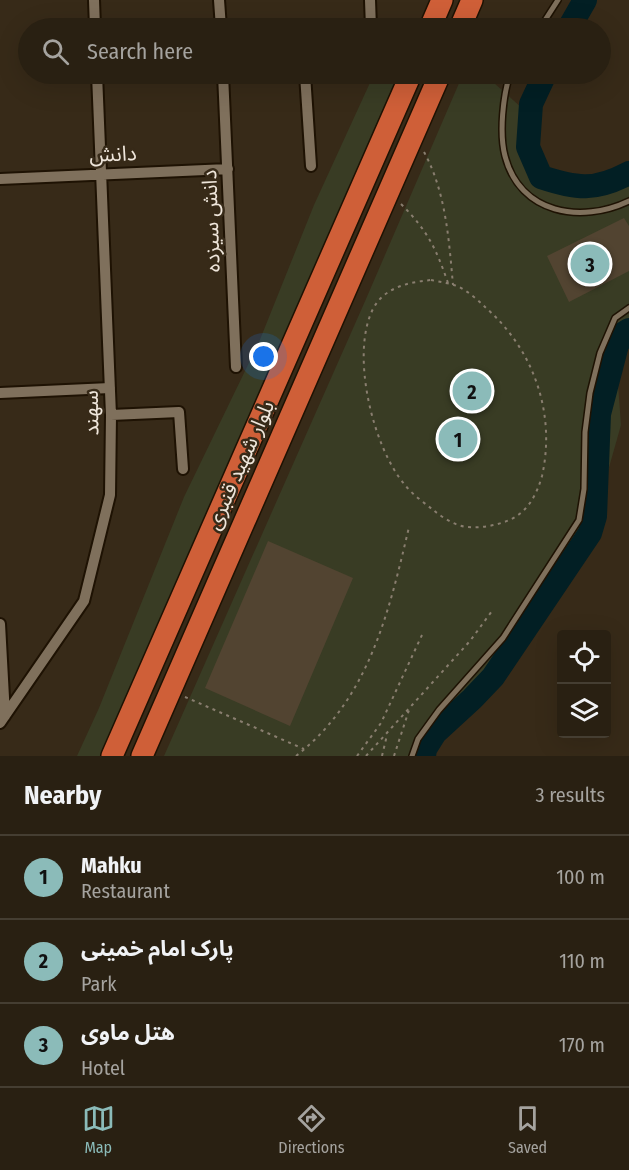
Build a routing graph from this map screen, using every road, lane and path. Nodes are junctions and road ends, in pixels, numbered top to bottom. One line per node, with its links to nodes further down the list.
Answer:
1 (94, 0): 7 (street)
2 (219, 0): 8 (street)
3 (370, 0): 9 (street)
4 (442, 0): 10 (highway)
5 (472, 0): 11 (highway)
6 (558, 0): 12 (lane)
7 (95, 18)
8 (220, 18)
9 (371, 18)
10 (434, 18)
11 (464, 18)
12 (546, 18)
13 (97, 84): 22 (street, سهند)
14 (224, 84): 21 (street, دانش سیزده)
15 (306, 84): 20 (street)
16 (407, 84): 35 (highway, بلوار شهید قنبری)
17 (436, 84): 19 (highway, بلوار شهید قنبری)
18 (508, 84): 24 (lane)
19 (412, 139): 26 (path); 36 (highway, بلوار شهید قنبری)
20 (311, 166)
21 (228, 169): 22 (street, دانش); 28 (street, دانش سیزده)
22 (101, 174): 23 (street, دانش); 29 (street, سهند)
23 (0, 178)
24 (629, 201)
25 (399, 202): 26 (path)
26 (451, 285): 26 (path)
27 (629, 308): 51 (lane)
28 (236, 367)
29 (110, 388): 30 (street); 31 (street, سهند)
30 (0, 393)
31 (111, 415): 32 (street); 41 (street, سهند)
32 (183, 468)
33 (409, 527): 43 (path)
34 (492, 611): 40 (path)
35 (176, 612): 36 (highway); 44 (highway, بلوار شهید قنبری)
36 (201, 623): 39 (highway, بلوار شهید قنبری)
37 (0, 624): 41 (street)
38 (422, 635): 47 (path)
39 (171, 691): 43 (path); 45 (highway, بلوار شهید قنبری)
40 (410, 708): 42 (path); 50 (path)
41 (2, 719)
42 (388, 732): 48 (path); 49 (path)
43 (304, 749): 46 (path)
44 (112, 756)
45 (142, 756)
46 (296, 756)
47 (357, 756)
48 (366, 756)
49 (382, 756)
50 (394, 756)
51 (412, 756)

